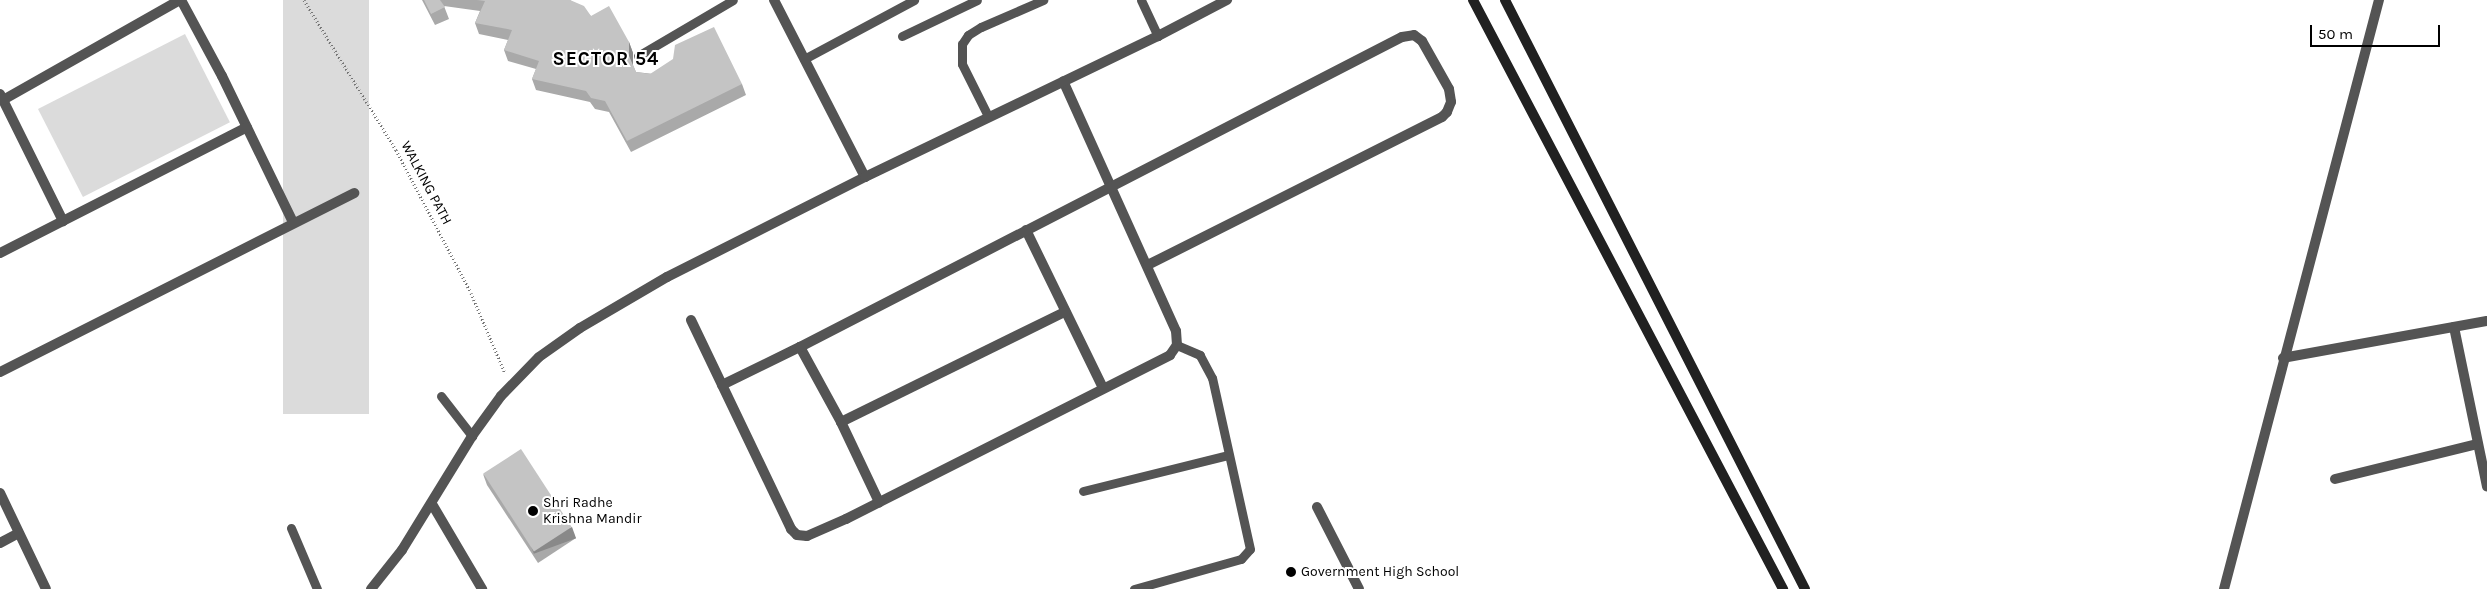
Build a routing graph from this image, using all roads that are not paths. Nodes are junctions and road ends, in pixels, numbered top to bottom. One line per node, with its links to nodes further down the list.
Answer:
1 (181, 0): 19 (street); 21 (street)
2 (712, 0): 13 (lane)
3 (733, 0): 13 (lane)
4 (774, 0): 17 (street)
5 (914, 0): 17 (lane)
6 (977, 0): 14 (lane)
7 (1043, 0): 20 (lane)
8 (1141, 0): 15 (lane)
9 (1227, 0): 15 (street)
10 (1473, 0): 61 (main road)
11 (1505, 0): 62 (main road)
12 (2379, 0): 36 (street)
13 (717, 10): 16 (lane)
14 (902, 36)
15 (1158, 36): 18 (street)
16 (638, 56)
17 (804, 59): 22 (street)
18 (1063, 81): 20 (street); 23 (street)
19 (2, 97): 25 (street)
20 (988, 116): 22 (street)
21 (247, 127): 25 (street); 26 (street)
22 (865, 177): 42 (street)
23 (1110, 186): 27 (street); 29 (street); 29 (street)
24 (354, 193): 26 (street)
25 (63, 221): 28 (street)
26 (293, 222): 37 (street)
27 (1026, 230): 30 (street); 35 (street)
28 (0, 252)
29 (1148, 265): 34 (street)
30 (1065, 312): 39 (street); 41 (street)
31 (691, 320): 38 (street)
32 (2487, 321): 33 (street)
33 (2454, 327): 36 (street); 43 (street)
34 (1176, 345): 39 (street); 44 (lane)
35 (800, 347): 38 (street); 41 (street)
36 (2283, 358): 63 (street)
37 (0, 372)
38 (722, 385): 49 (street)
39 (1102, 388): 49 (street)
40 (441, 396): 42 (lane)
41 (840, 422): 49 (street)
42 (472, 436): 50 (street)
43 (2478, 444): 45 (street); 46 (street)
44 (1229, 455): 47 (lane); 59 (lane)
45 (2335, 479)
46 (2487, 487)
47 (1082, 491)
48 (0, 493): 53 (street)
49 (879, 502)
50 (432, 504): 57 (street); 58 (street)
51 (1317, 507): 60 (street)
52 (291, 528): 56 (lane)
53 (19, 533): 54 (street); 55 (street)
54 (0, 543)
55 (46, 589)
56 (317, 589)
57 (371, 589)
58 (482, 589)
59 (1134, 589)
60 (1359, 589)
61 (1783, 589)
62 (1805, 589)
63 (2225, 589)

